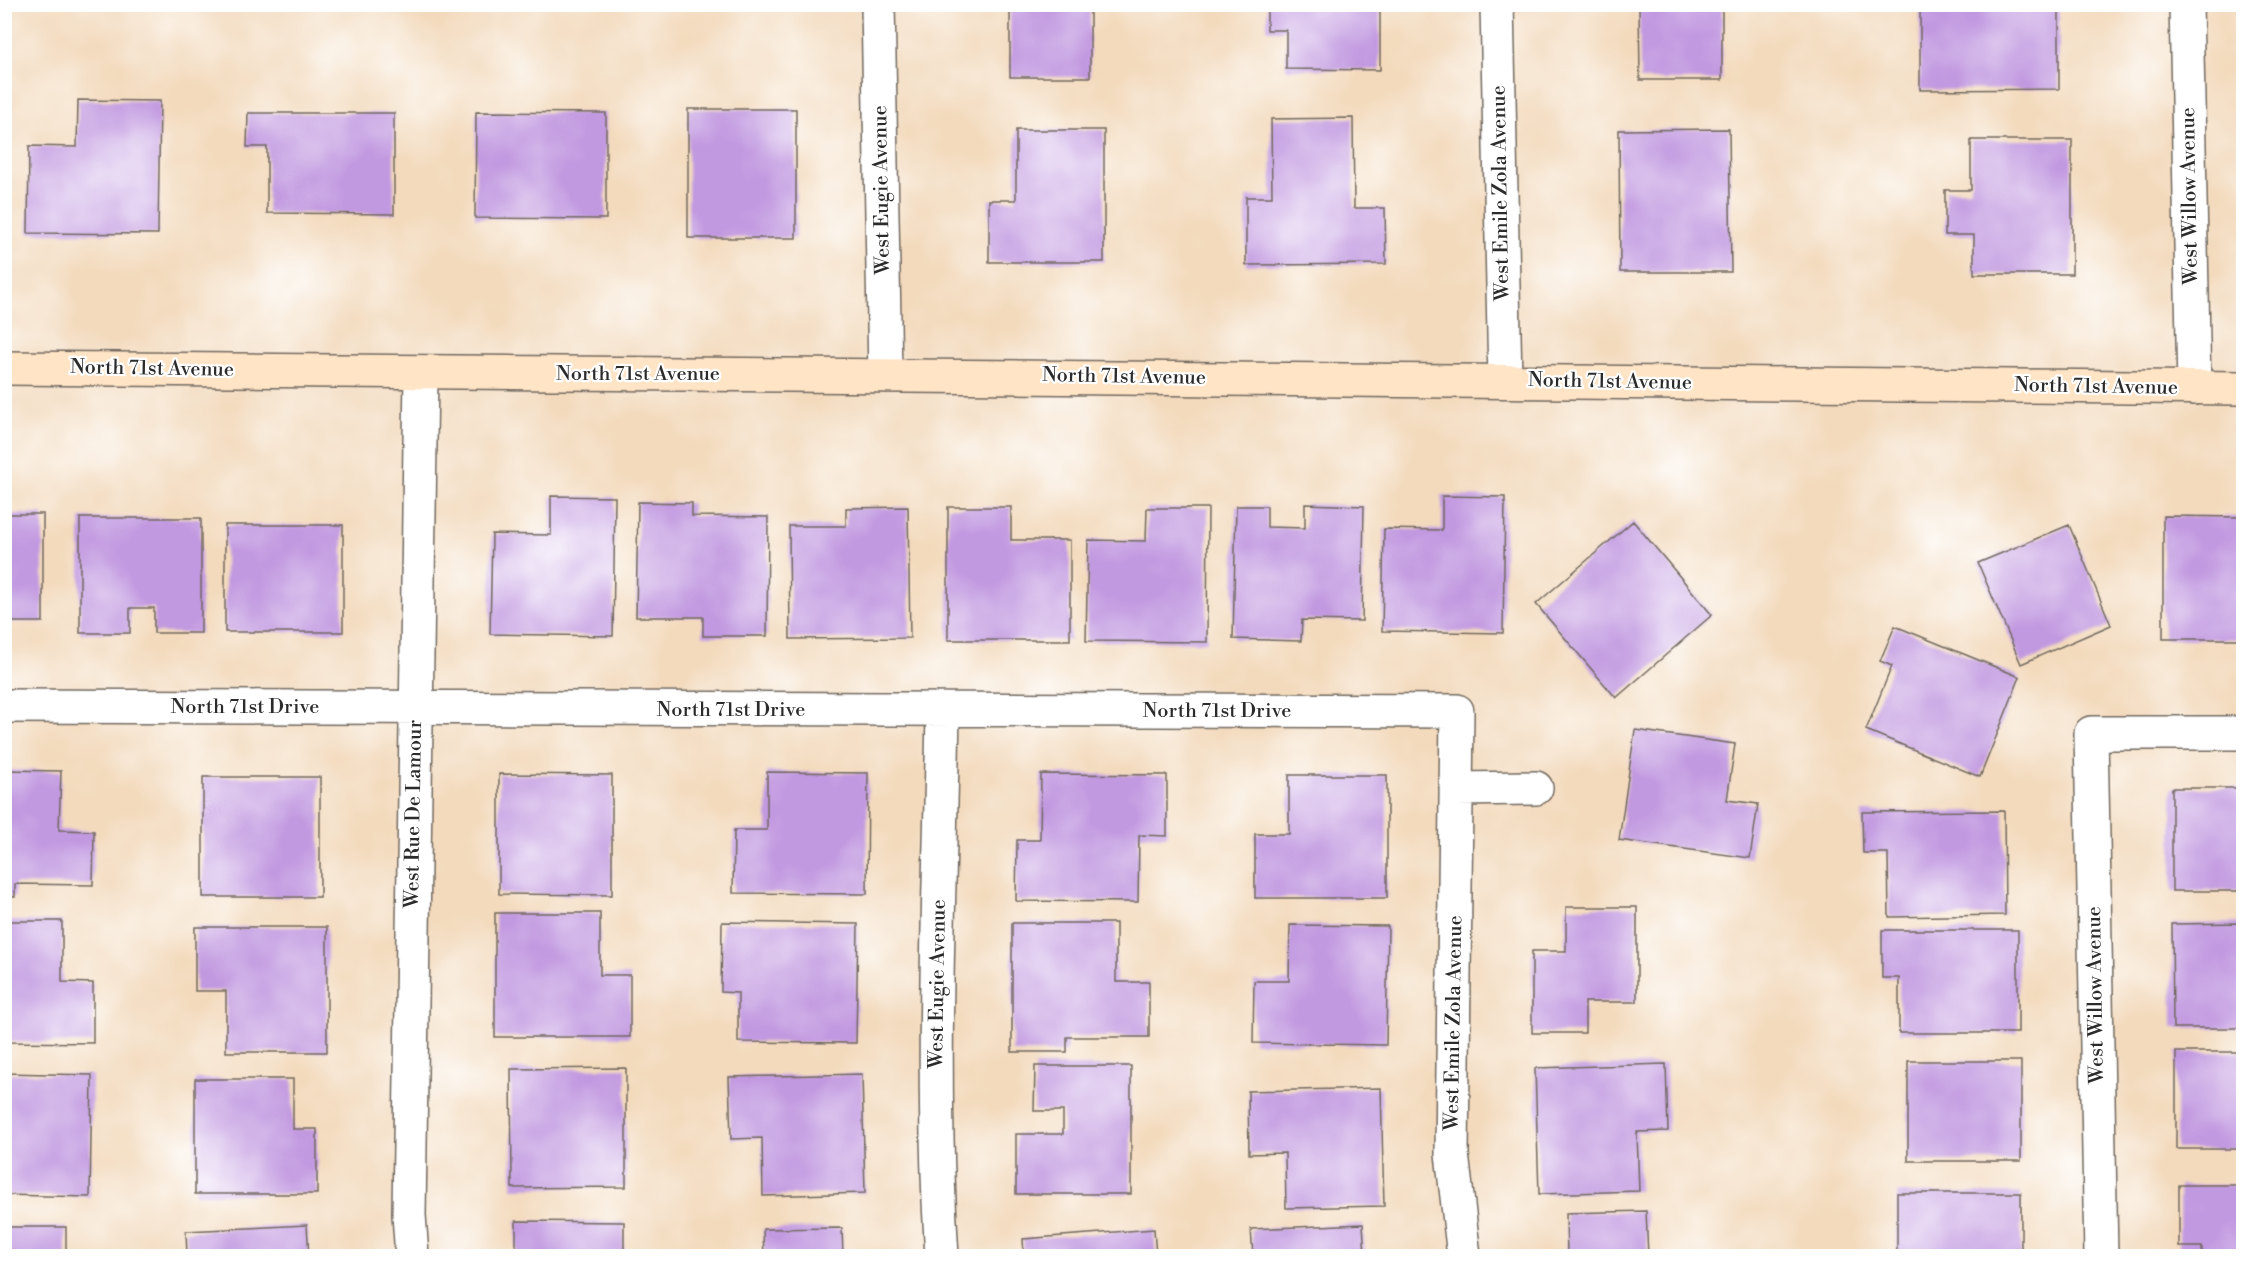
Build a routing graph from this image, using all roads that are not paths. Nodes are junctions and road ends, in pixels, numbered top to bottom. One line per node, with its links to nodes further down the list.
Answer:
1 (878, 4): 6 (street, West Eugie Avenue)
2 (1497, 4): 7 (street, West Emile Zola Avenue)
3 (2186, 4): 8 (street, West Willow Avenue)
4 (4, 368): 5 (street, North 71st Avenue)
5 (421, 372): 6 (street, North 71st Avenue); 11 (street, West Rue De Lamour)
6 (885, 375): 7 (street, North 71st Avenue)
7 (1505, 381): 8 (street, North 71st Avenue)
8 (2194, 388): 9 (street, North 71st Avenue)
9 (2244, 388)
10 (4, 706): 11 (street, North 71st Drive)
11 (416, 708): 12 (street, North 71st Drive); 17 (street, West Rue De Lamour)
12 (943, 711): 13 (street, North 71st Drive); 18 (street, West Eugie Avenue)
13 (1457, 711): 16 (street, West Emile Zola Avenue)
14 (2244, 733): 20 (street, West Willow Avenue)
15 (1536, 788): 16 (street)
16 (1456, 789): 19 (street, West Emile Zola Avenue)
17 (412, 1257)
18 (942, 1257)
19 (1464, 1257)
20 (2101, 1257)

